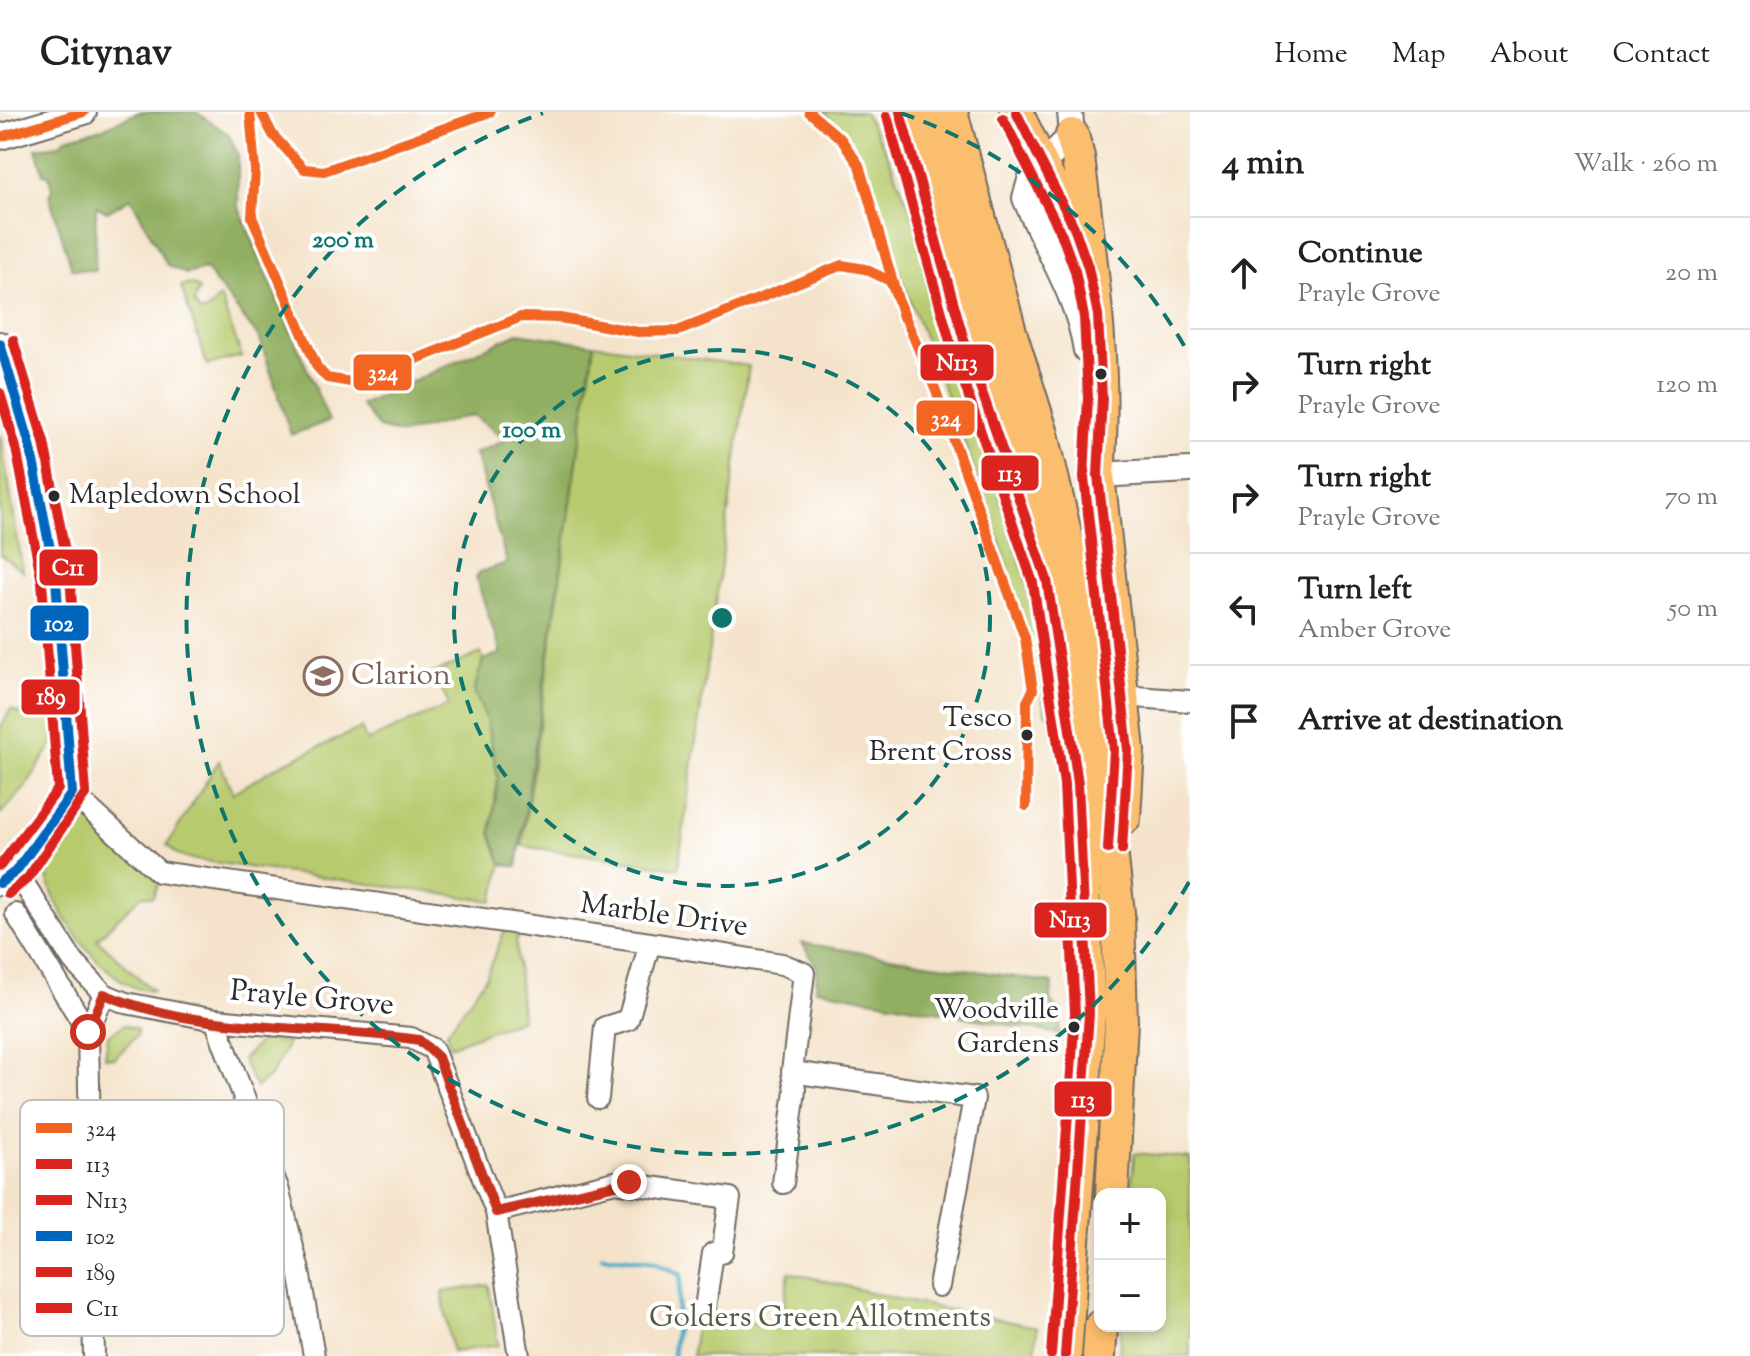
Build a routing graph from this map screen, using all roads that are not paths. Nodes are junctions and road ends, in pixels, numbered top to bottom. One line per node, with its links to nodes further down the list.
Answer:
1 (84, 112): 8 (street)
2 (875, 112): 10 (highway)
3 (900, 112): 10 (highway)
4 (925, 112): 15 (highway)
5 (951, 112): 20 (highway)
6 (1016, 112): 9 (highway)
7 (1071, 124): 9 (street); 11 (highway)
8 (0, 137)
9 (1043, 166): 11 (highway); 14 (street)
10 (919, 186): 15 (highway)
11 (1089, 269): 14 (highway)
12 (0, 344): 18 (street)
13 (1190, 470): 14 (street)
14 (1098, 475): 16 (highway)
15 (1047, 580): 41 (highway)
16 (1123, 696): 17 (street); 20 (highway)
17 (1190, 701)
18 (72, 793): 19 (street); 22 (street, Marble Drive)
19 (8, 877): 23 (street, Prayle Grove)
20 (1118, 913): 31 (highway)
21 (16, 914): 25 (street)
22 (650, 943): 26 (street, Marble Drive); 27 (street)
23 (104, 994): 24 (street, Prayle Grove); 25 (street)
24 (215, 1020): 29 (street); 33 (street, Prayle Grove)
25 (88, 1032): 28 (street)
26 (792, 1072): 30 (street); 34 (street)
27 (598, 1098)
28 (89, 1100)
29 (245, 1100)
30 (783, 1183)
31 (1112, 1188)
32 (284, 1212): 39 (street)
33 (496, 1212): 35 (street); 40 (street, Prayle Grove)
34 (939, 1286)
35 (704, 1315)
36 (1101, 1332): 42 (highway)
37 (94, 1336): 38 (street)
38 (94, 1356)
39 (314, 1356)
40 (519, 1356)
41 (1065, 1356)
42 (1099, 1356)

